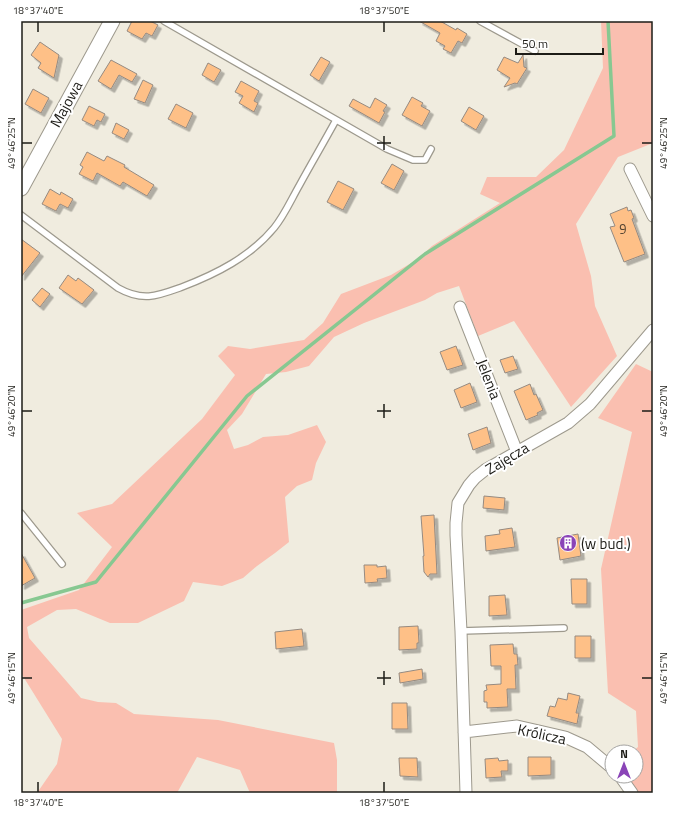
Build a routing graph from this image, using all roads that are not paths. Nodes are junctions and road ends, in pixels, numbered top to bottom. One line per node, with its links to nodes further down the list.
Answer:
1 (112, 21): 8 (street, Majowa)
2 (164, 21): 5 (lane)
3 (480, 21): 4 (lane)
4 (534, 51)
5 (336, 120): 6 (lane); 9 (lane)
6 (431, 149)
7 (630, 169): 10 (street)
8 (21, 188)
9 (21, 215)
10 (653, 216)
11 (460, 307): 13 (street, Jelenia)
12 (653, 330): 13 (street, Zajęcza)
13 (517, 452): 17 (street, Zajęcza)
14 (21, 513): 15 (lane)
15 (62, 564)
16 (564, 628): 17 (lane)
17 (461, 631): 18 (street, Zajęcza)
18 (464, 732): 19 (street, Królicza); 21 (street, Zajęcza)
19 (604, 761)
20 (626, 784): 22 (street)
21 (466, 793)
22 (632, 793)

